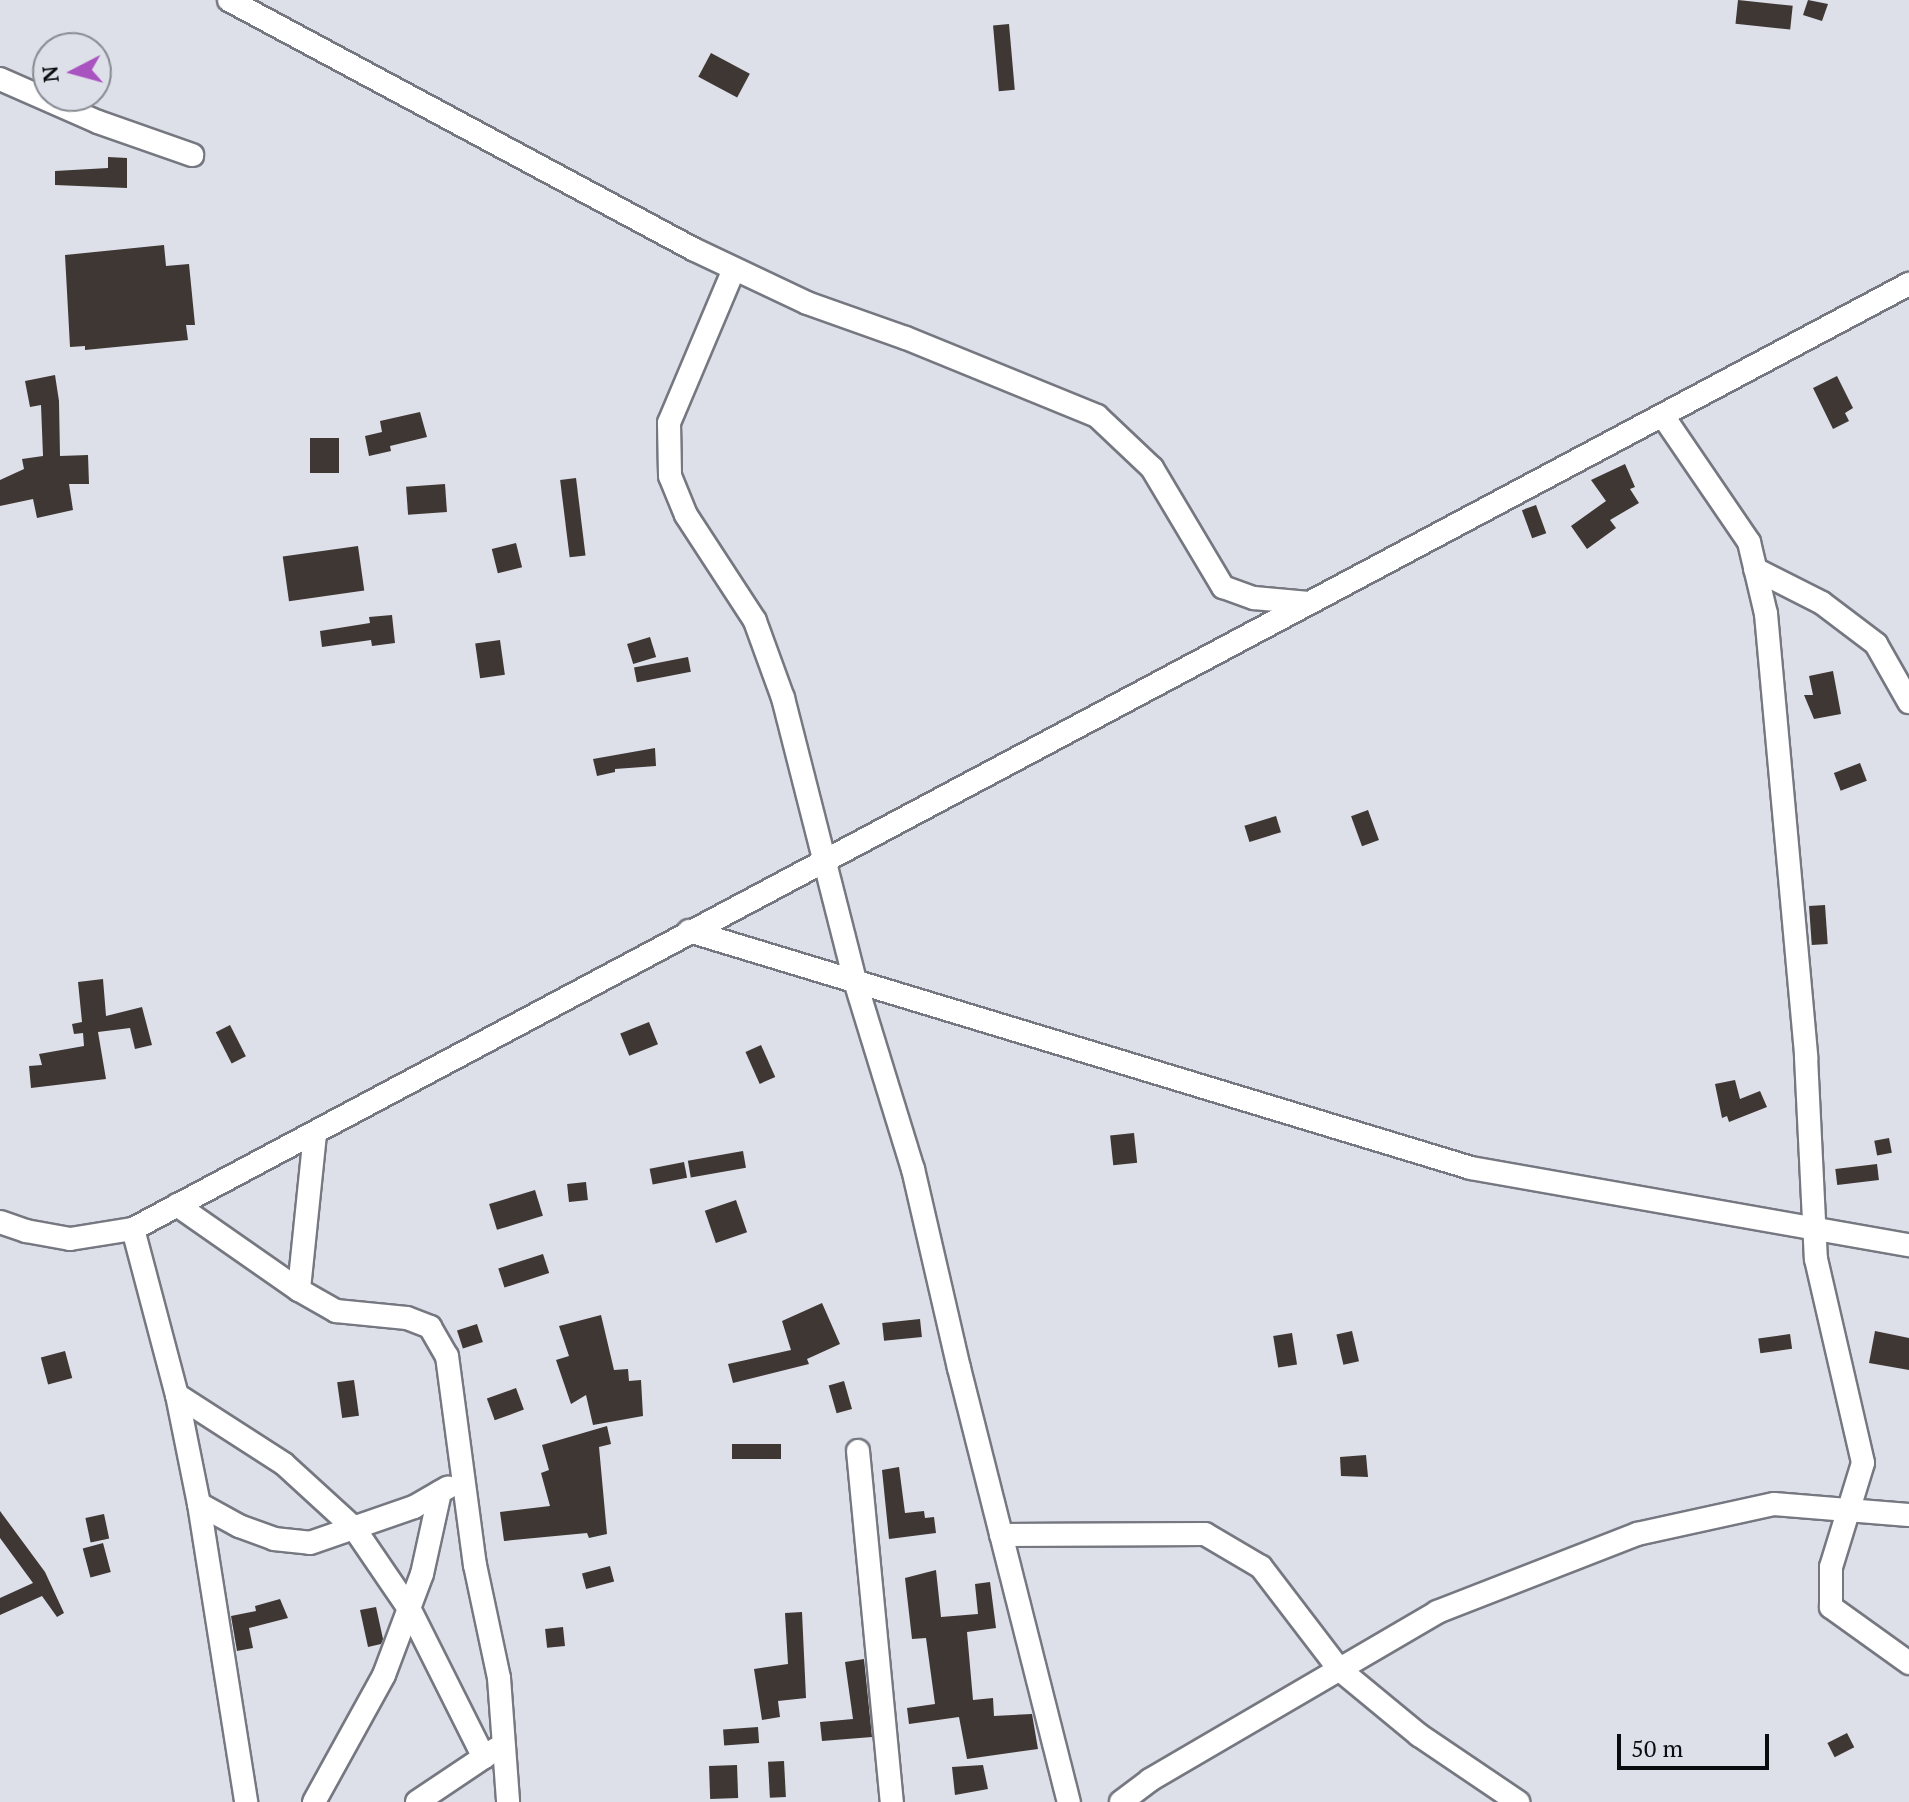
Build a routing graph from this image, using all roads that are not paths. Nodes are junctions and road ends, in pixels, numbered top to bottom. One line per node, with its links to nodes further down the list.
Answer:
1 (229, 0): 4 (street)
2 (0, 79): 3 (street)
3 (192, 155)
4 (734, 269): 8 (street); 10 (street)
5 (1909, 284): 6 (street)
6 (1663, 416): 7 (street); 8 (street)
7 (1755, 569): 9 (street); 16 (street)
8 (1309, 603): 10 (street)
9 (1909, 702)
10 (824, 859): 11 (street); 12 (street)
11 (689, 931): 12 (street); 13 (street)
12 (855, 981): 16 (street); 28 (street)
13 (315, 1134): 14 (street); 19 (street)
14 (177, 1205): 17 (street); 19 (street)
15 (0, 1222): 17 (street)
16 (1814, 1228): 18 (street); 25 (street)
17 (133, 1229): 20 (street)
18 (1909, 1245)
19 (299, 1290): 22 (street)
20 (177, 1395): 24 (street); 27 (street)
21 (858, 1451): 38 (street)
22 (466, 1476): 23 (street); 32 (street)
23 (440, 1492): 27 (street); 29 (street)
24 (199, 1504): 27 (street); 34 (street)
25 (1847, 1508): 26 (street); 30 (street); 31 (street)
26 (1909, 1515)
27 (354, 1528): 29 (street)
28 (1001, 1535): 31 (street); 39 (street)
29 (410, 1610): 33 (street); 35 (street)
30 (1909, 1663)
31 (1339, 1669): 40 (street); 41 (street)
32 (504, 1744): 33 (street); 37 (street)
33 (484, 1758): 36 (street)
34 (246, 1802)
35 (314, 1802)
36 (417, 1802)
37 (508, 1802)
38 (892, 1802)
39 (1069, 1802)
40 (1121, 1802)
41 (1518, 1802)

